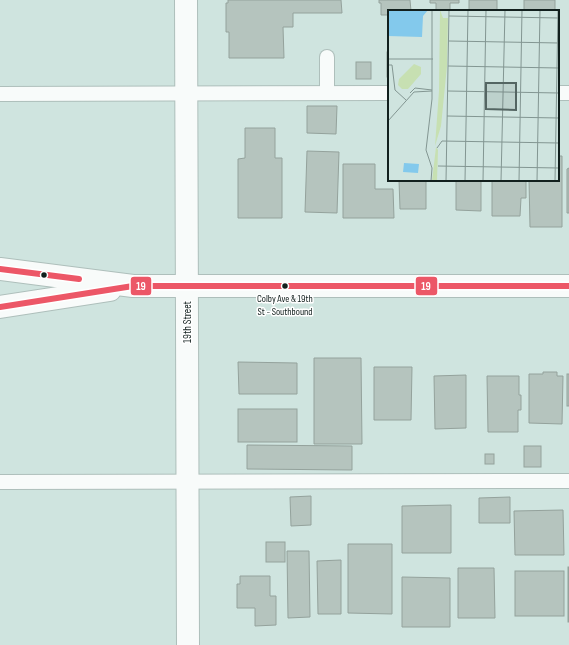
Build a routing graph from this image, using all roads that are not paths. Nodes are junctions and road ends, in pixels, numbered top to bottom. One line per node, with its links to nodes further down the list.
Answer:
1 (186, 0): 3 (main road, 19th Street)
2 (327, 57): 4 (lane)
3 (186, 93): 4 (lane); 6 (lane); 9 (main road, 19th Street)
4 (327, 93): 5 (lane)
5 (388, 93)
6 (0, 94)
7 (0, 269): 8 (main road)
8 (133, 286): 9 (main road); 11 (main road)
9 (187, 286): 10 (main road); 14 (main road, 19th Street)
10 (569, 286)
11 (0, 307)
12 (569, 481): 14 (lane)
13 (0, 482): 14 (lane)
14 (187, 483): 15 (main road, 19th Street)
15 (188, 645)

